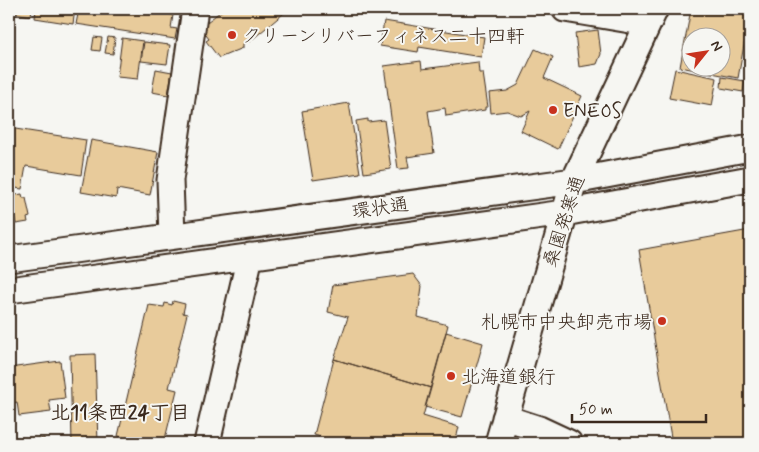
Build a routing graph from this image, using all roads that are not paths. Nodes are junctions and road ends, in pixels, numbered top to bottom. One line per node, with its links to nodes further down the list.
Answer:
1 (195, 9): 8 (street)
2 (565, 9): 3 (street)
3 (652, 16): 6 (street, 桑園発寒通)
4 (750, 148): 6 (street, 環状通)
5 (750, 179): 7 (street, 環状通)
6 (574, 181): 7 (street, 桑園発寒通); 8 (street, 環状通)
7 (564, 213): 9 (street, 環状通); 12 (street, 桑園発寒通)
8 (172, 236): 10 (street, 環状通)
9 (250, 256): 11 (street, 環状通); 13 (street)
10 (9, 259)
11 (9, 290)
12 (505, 418): 14 (street, 桑園発寒通); 15 (street)
13 (207, 443)
14 (498, 443)
15 (569, 443)

